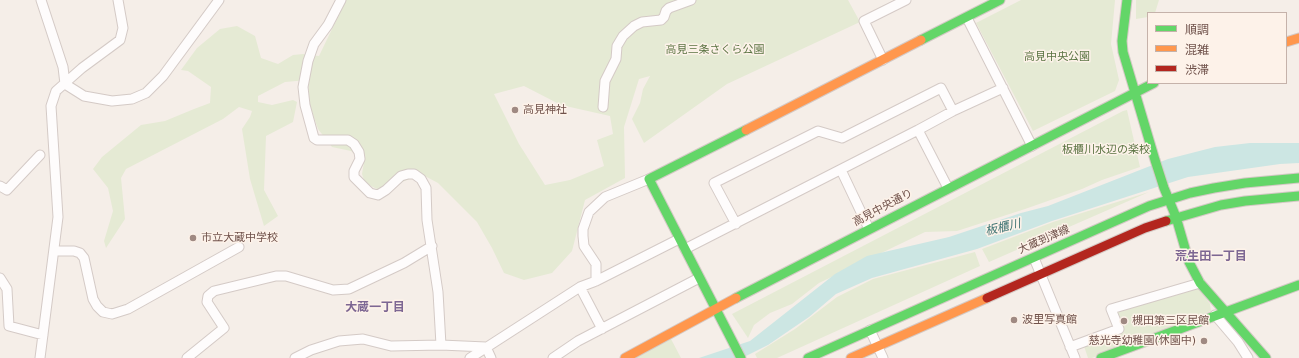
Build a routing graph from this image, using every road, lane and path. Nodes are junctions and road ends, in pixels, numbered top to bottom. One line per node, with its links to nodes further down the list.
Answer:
1 (41, 0): 13 (street)
2 (118, 0): 13 (street)
3 (218, 0): 13 (street)
4 (340, 0): 33 (street)
5 (691, 0): 17 (street)
6 (906, 0): 12 (street)
7 (1000, 0): 9 (street)
8 (1127, 0): 16 (street)
9 (967, 18): 12 (street); 15 (street)
10 (1299, 38): 11 (street)
11 (1287, 42)
12 (883, 60): 24 (street)
13 (65, 84): 36 (street)
14 (1152, 84): 16 (street, 高見中央通り)
15 (1003, 88): 18 (street); 20 (street)
16 (1134, 93): 20 (street, 高見中央通り); 28 (street)
17 (603, 107)
18 (953, 111): 19 (street); 30 (street)
19 (918, 130): 22 (street); 26 (street)
20 (1032, 146): 26 (street, 高見中央通り)
21 (40, 155): 25 (street)
22 (841, 170): 30 (street); 31 (street)
23 (1299, 178): 28 (street, 大蔵到津線)
24 (649, 179): 32 (street); 41 (street)
25 (0, 186)
26 (948, 188): 31 (street, 高見中央通り)
27 (1299, 196): 29 (street)
28 (1168, 200): 29 (street); 37 (street, 大蔵到津線)
29 (1176, 217): 38 (street); 42 (street)
30 (736, 224): 35 (street)
31 (869, 229): 46 (street, 高見中央通り)
32 (679, 239): 35 (street); 41 (street)
33 (432, 246): 53 (street); 58 (street)
34 (239, 247): 36 (street)
35 (685, 249): 40 (street)
36 (54, 251): 52 (street)
37 (1034, 258): 38 (street); 51 (street, 大蔵到津線)
38 (1042, 274): 54 (street); 56 (street)
39 (0, 278): 45 (street)
40 (699, 278): 46 (street); 50 (street)
41 (596, 281): 44 (street)
42 (1200, 283): 47 (street); 56 (street)
43 (1299, 285): 47 (street)
44 (580, 287): 50 (street); 55 (street)
45 (4, 288): 49 (street)
46 (715, 309): 63 (street, 高見中央通り); 64 (street)
47 (1226, 311): 48 (street); 71 (street)
48 (1215, 315): 69 (street); 70 (street)
49 (4, 325): 52 (street)
50 (602, 329): 62 (street)
51 (870, 330): 54 (street); 65 (street, 大蔵到津線)
52 (43, 335): 57 (street)
53 (441, 345): 55 (street); 59 (street)
54 (878, 346): 66 (street); 67 (street)
55 (486, 347): 60 (street); 61 (street)
56 (1070, 347): 68 (street)
57 (40, 358)
58 (187, 358)
59 (295, 358)
60 (470, 358)
61 (491, 358)
62 (553, 358)
63 (625, 358)
64 (742, 358)
65 (808, 358)
66 (851, 358)
67 (883, 358)
68 (1075, 358)
69 (1101, 358)
70 (1248, 358)
71 (1266, 358)

